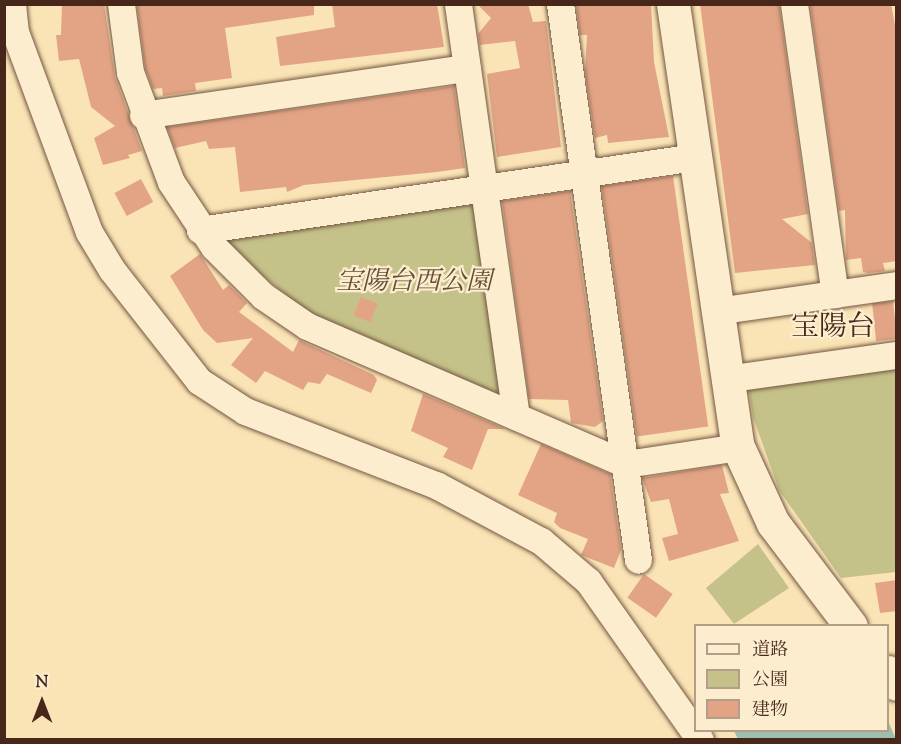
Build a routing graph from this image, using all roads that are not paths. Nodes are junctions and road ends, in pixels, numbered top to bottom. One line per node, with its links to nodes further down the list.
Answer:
1 (12, 4): 23 (street)
2 (121, 4): 8 (street)
3 (458, 4): 7 (street)
4 (560, 4): 10 (street)
5 (673, 4): 9 (street)
6 (794, 4): 14 (street)
7 (467, 68): 8 (street); 11 (street)
8 (143, 115): 12 (street)
9 (695, 157): 10 (street); 15 (street)
10 (584, 174): 11 (street); 20 (street)
11 (484, 188): 12 (street); 18 (street)
12 (200, 230): 18 (street)
13 (897, 285): 14 (street)
14 (836, 294): 15 (street)
15 (716, 311): 17 (street)
16 (897, 355): 17 (street)
17 (725, 379): 19 (street)
18 (516, 416): 20 (street)
19 (738, 447): 20 (street); 22 (street)
20 (626, 464): 21 (street)
21 (638, 560)
22 (849, 624)
23 (694, 731)

